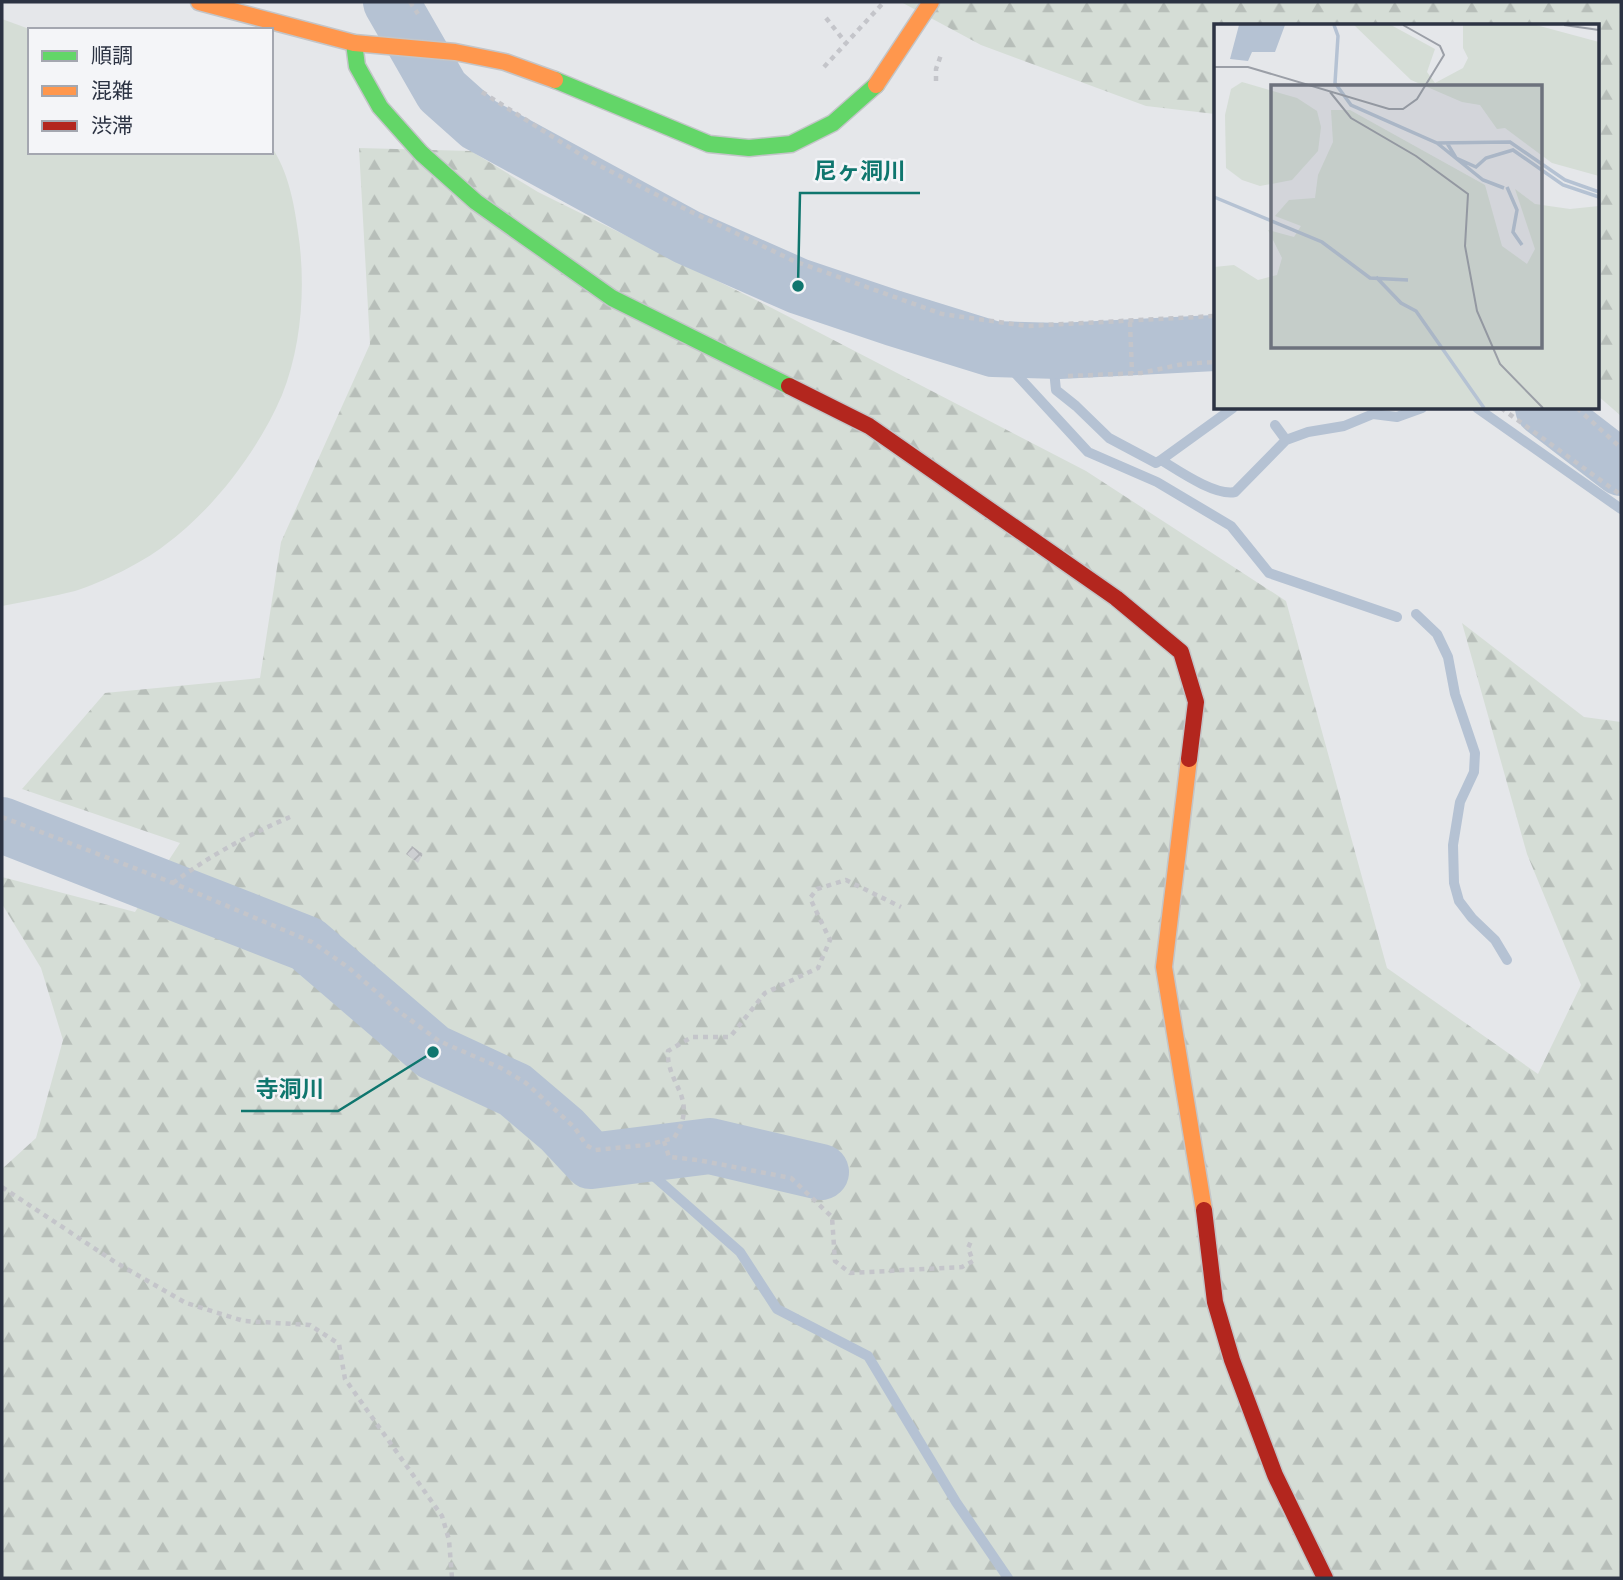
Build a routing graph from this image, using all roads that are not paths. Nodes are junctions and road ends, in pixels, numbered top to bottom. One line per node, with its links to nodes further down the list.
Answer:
1 (200, 2): 3 (street)
2 (931, 2): 3 (street)
3 (355, 43): 4 (street)
4 (1325, 1578)

